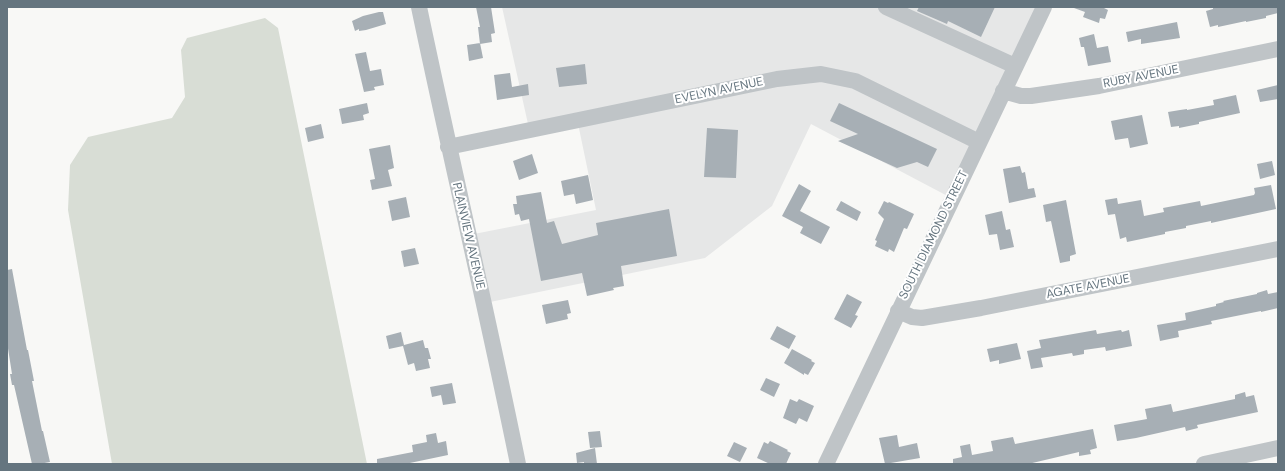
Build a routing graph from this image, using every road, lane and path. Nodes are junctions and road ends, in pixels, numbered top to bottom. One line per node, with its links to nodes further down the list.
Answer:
1 (419, 7): 8 (street, PLAINVIEW AVENUE)
2 (886, 7): 5 (street)
3 (1044, 7): 5 (street, SOUTH DIAMOND STREET)
4 (1278, 50): 6 (street, RUBY AVENUE)
5 (1015, 66): 6 (street, SOUTH DIAMOND STREET)
6 (1003, 91): 7 (street, SOUTH DIAMOND STREET)
7 (979, 142): 8 (street, EVELYN AVENUE); 10 (street, SOUTH DIAMOND STREET)
8 (448, 147): 12 (street, PLAINVIEW AVENUE)
9 (1278, 249): 10 (street, AGATE AVENUE)
10 (898, 311): 13 (street, SOUTH DIAMOND STREET)
11 (1278, 448): 14 (street)
12 (518, 464)
13 (826, 464)
14 (1204, 464)

